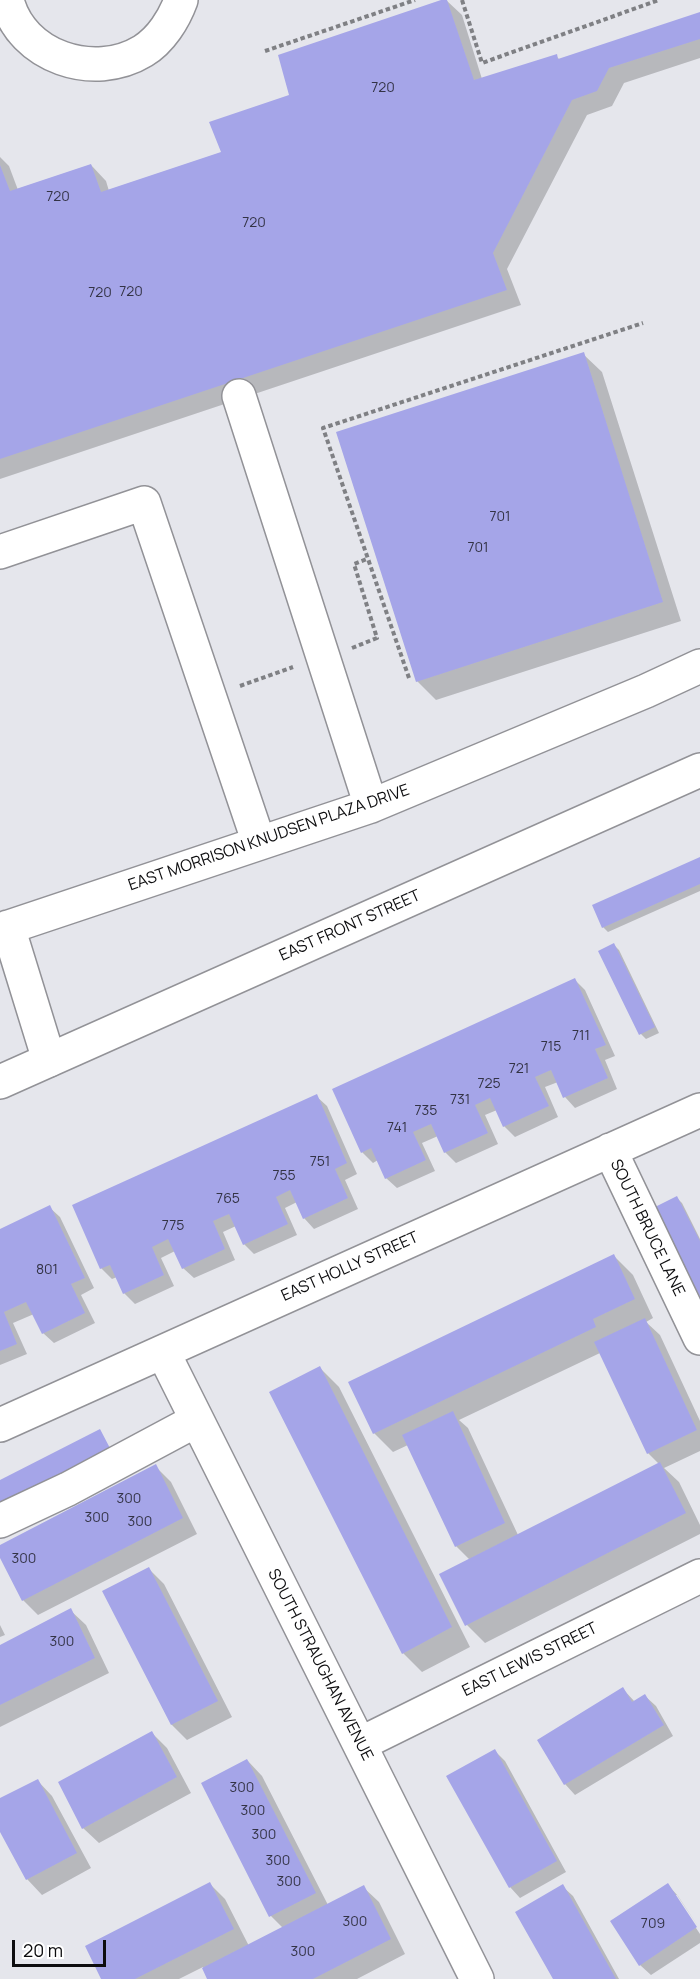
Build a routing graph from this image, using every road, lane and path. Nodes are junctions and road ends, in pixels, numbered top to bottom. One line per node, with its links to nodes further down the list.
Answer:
1 (7, 0): 2 (street)
2 (182, 0)
3 (415, 0): 7 (path)
4 (462, 0): 6 (path)
5 (659, 0): 6 (path)
6 (651, 1)
7 (265, 51)
8 (643, 323): 11 (path)
9 (239, 396): 18 (street)
10 (0, 552): 19 (street)
11 (367, 559): 12 (path); 15 (path)
12 (345, 650)
13 (296, 666): 16 (path)
14 (700, 666): 18 (street, EAST MORRISON KNUDSEN PLAZA DRIVE)
15 (409, 678)
16 (235, 688)
17 (700, 770): 21 (street, EAST FRONT STREET)
18 (371, 806): 19 (street, EAST MORRISON KNUDSEN PLAZA DRIVE)
19 (259, 843): 20 (street, EAST MORRISON KNUDSEN PLAZA DRIVE)
20 (4, 928): 21 (street)
21 (49, 1060): 22 (street, EAST FRONT STREET)
22 (0, 1082)
23 (700, 1110): 24 (street, EAST HOLLY STREET)
24 (610, 1150): 25 (street, SOUTH BRUCE LANE); 26 (street, EAST HOLLY STREET)
25 (700, 1338)
26 (163, 1352): 27 (street, SOUTH STRAUGHAN AVENUE); 28 (street, EAST HOLLY STREET)
27 (197, 1420): 29 (street); 31 (street, SOUTH STRAUGHAN AVENUE)
28 (0, 1425)
29 (0, 1521)
30 (700, 1576): 31 (street, EAST LEWIS STREET)
31 (360, 1744): 32 (street, SOUTH STRAUGHAN AVENUE)
32 (477, 1979)

